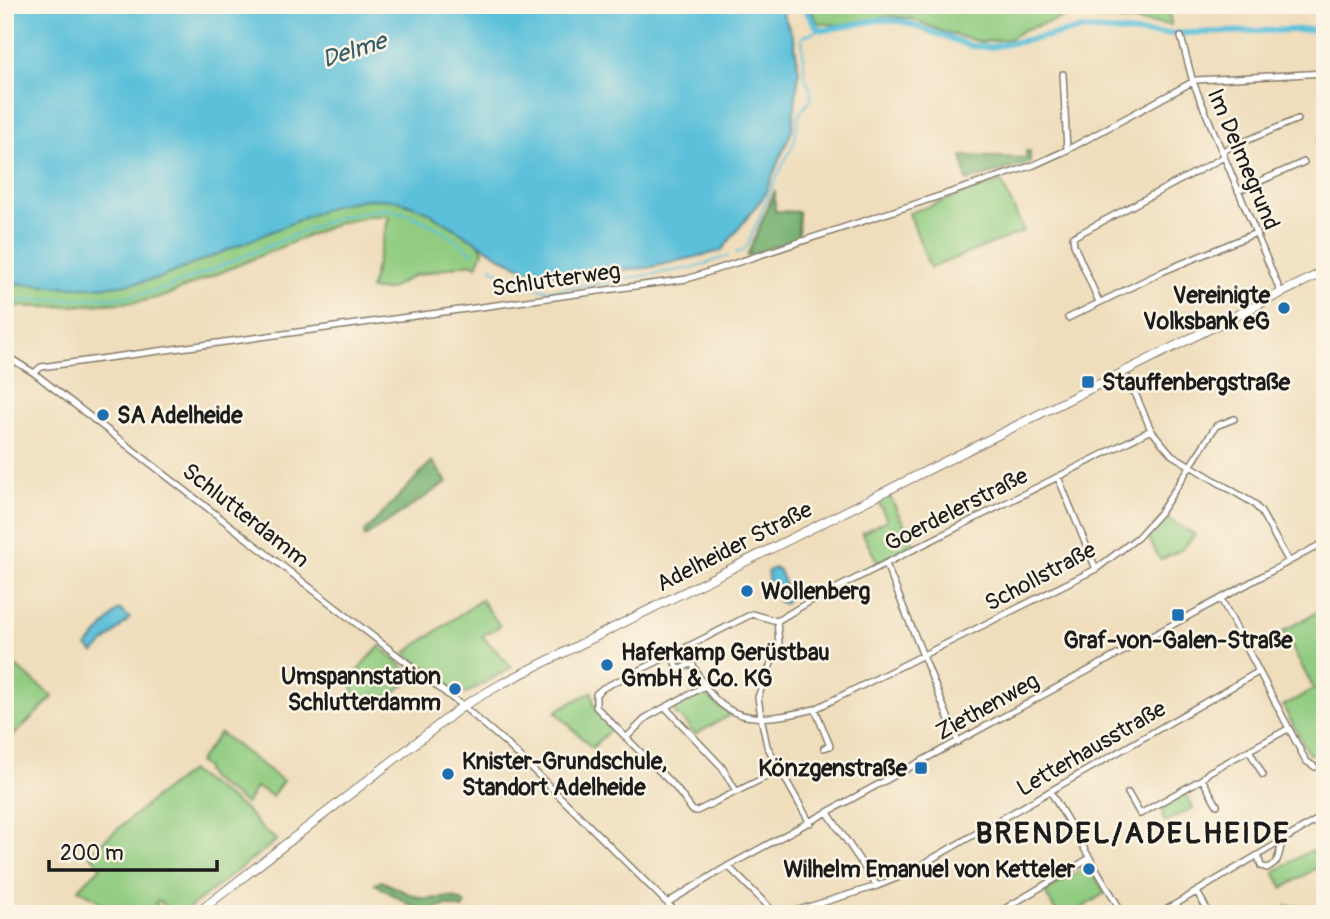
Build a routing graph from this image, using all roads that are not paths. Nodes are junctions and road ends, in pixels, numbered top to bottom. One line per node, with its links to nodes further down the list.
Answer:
1 (1309, 5): 2 (highway)
2 (1325, 13)
3 (1181, 37): 6 (street, Im Delmegrund)
4 (1325, 73): 6 (street, Schlutterweg)
5 (1063, 74): 8 (street)
6 (1193, 82): 8 (street, Schlutterweg); 9 (street, Im Delmegrund)
7 (1298, 119): 9 (street)
8 (1067, 150): 18 (street, Schlutterweg)
9 (1223, 154): 11 (street, Im Delmegrund); 15 (street)
10 (1304, 162): 11 (street)
11 (1238, 191): 12 (street, Im Delmegrund)
12 (1256, 233): 14 (street, Im Delmegrund); 15 (street)
13 (1325, 271): 14 (main road, Adelheider Straße)
14 (1281, 293): 19 (main road, Adelheider Straße)
15 (1099, 302): 16 (street)
16 (1068, 318)
17 (5, 355): 18 (street, Schlutterdamm)
18 (34, 373): 36 (street, Schlutterdamm)
19 (1127, 374): 21 (street); 36 (main road, Adelheider Straße)
20 (1234, 419): 22 (street, Schollstraße)
21 (1151, 430): 22 (street); 23 (street, Goerdelerstraße)
22 (1193, 468): 25 (street); 27 (street, Schollstraße)
23 (1058, 477): 26 (street, Goerdelerstraße); 27 (street)
24 (1325, 542): 25 (street, Ziethenweg)
25 (1289, 562): 28 (street, Ziethenweg)
26 (886, 564): 29 (street, Goerdelerstraße); 32 (street)
27 (1096, 569): 32 (street, Schollstraße)
28 (1221, 599): 34 (street); 42 (street, Ziethenweg)
29 (777, 621): 30 (street); 39 (street)
30 (684, 648): 31 (street); 33 (street)
31 (671, 655): 33 (street); 41 (street)
32 (922, 655): 38 (street, Schollstraße); 42 (street)
33 (692, 663): 35 (street)
34 (1258, 672): 40 (street); 50 (street, Letterhausstraße)
35 (703, 687): 37 (street); 39 (street, Schollstraße)
36 (463, 706): 62 (street, Schlutterdamm); 64 (main road, Adelheider Straße)
37 (666, 708): 41 (street); 49 (street)
38 (816, 709): 39 (street, Schollstraße); 43 (street)
39 (761, 717): 46 (street)
40 (1288, 729): 44 (street); 45 (street)
41 (626, 738): 49 (street)
42 (958, 742): 53 (street, Ziethenweg)
43 (838, 743)
44 (1250, 752): 47 (street); 48 (street)
45 (1315, 767)
46 (780, 770): 49 (street); 55 (street)
47 (1264, 775)
48 (1202, 779): 51 (street); 52 (street)
49 (736, 790)
50 (1050, 791): 58 (street); 60 (street, Letterhausstraße)
51 (1128, 793)
52 (1217, 805)
53 (828, 813): 55 (street, Ziethenweg); 60 (street)
54 (1325, 815): 56 (street)
55 (810, 823): 59 (street, Ziethenweg)
56 (1283, 841): 57 (street); 57 (street)
57 (1258, 856): 61 (street)
58 (1090, 858): 69 (street); 70 (street)
59 (728, 866): 62 (street, Ziethenweg); 66 (street)
60 (877, 886): 63 (street, Letterhausstraße)
61 (1197, 892): 71 (street); 72 (street)
62 (667, 903): 65 (street, Schlutterdamm)
63 (811, 904): 67 (street, Letterhausstraße); 68 (street)
64 (196, 914)
65 (678, 914)
66 (776, 914)
67 (786, 914)
68 (814, 914)
69 (996, 914)
70 (1123, 914)
71 (1159, 914)
72 (1206, 914)

